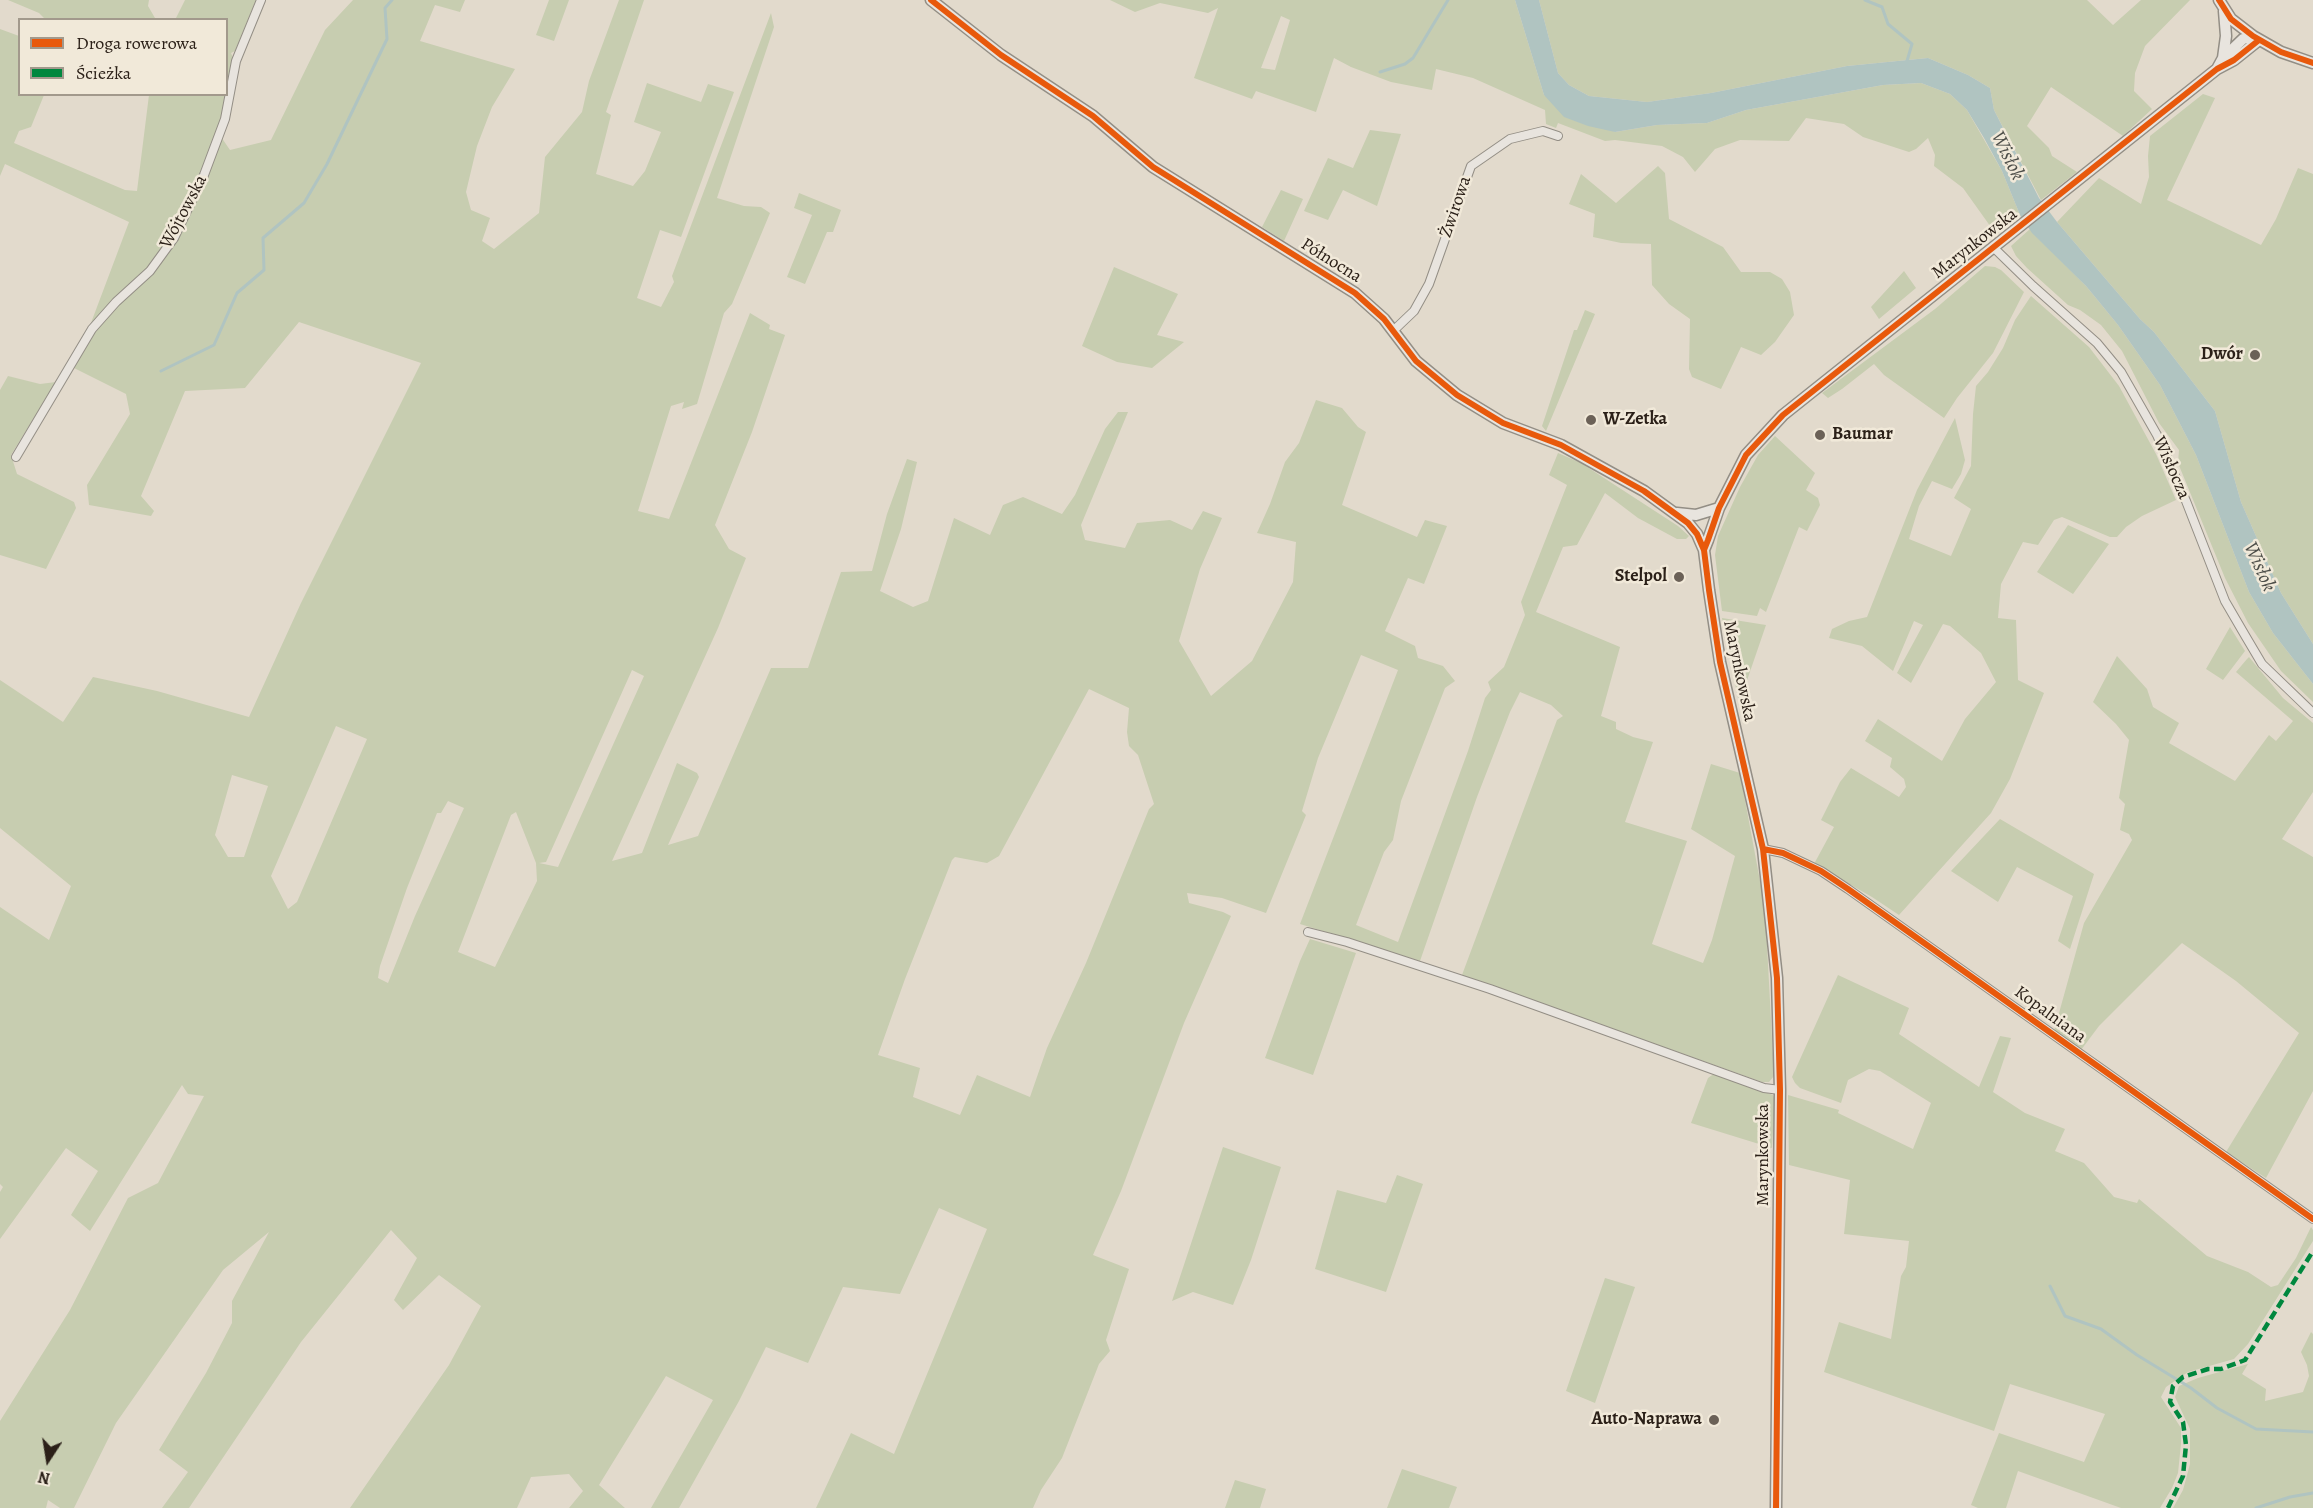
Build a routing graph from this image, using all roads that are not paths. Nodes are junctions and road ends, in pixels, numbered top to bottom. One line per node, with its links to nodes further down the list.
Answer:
1 (261, 0): 11 (street, Wójtowska)
2 (931, 0): 10 (street, Północna)
3 (2221, 5): 4 (street); 5 (street, Marynkowska)
4 (2256, 38): 5 (street); 6 (street); 7 (street, Marynkowska)
5 (2223, 58): 7 (street, Marynkowska)
6 (2313, 63)
7 (2217, 69): 9 (street, Marynkowska)
8 (1558, 136): 10 (street, Żwirowa)
9 (1994, 248): 12 (street, Marynkowska); 15 (street, Wisłocza)
10 (1393, 331): 13 (street, Północna)
11 (16, 457)
12 (1719, 508): 13 (street); 14 (street, Marynkowska)
13 (1676, 513): 14 (street, Północna)
14 (1704, 550): 16 (street, Marynkowska)
15 (2313, 713)
16 (1763, 849): 18 (street, Marynkowska); 19 (street, Kopalniana)
17 (1308, 932): 18 (street)
18 (1780, 1090): 20 (street, Marynkowska)
19 (2313, 1219)
20 (1776, 1508)

